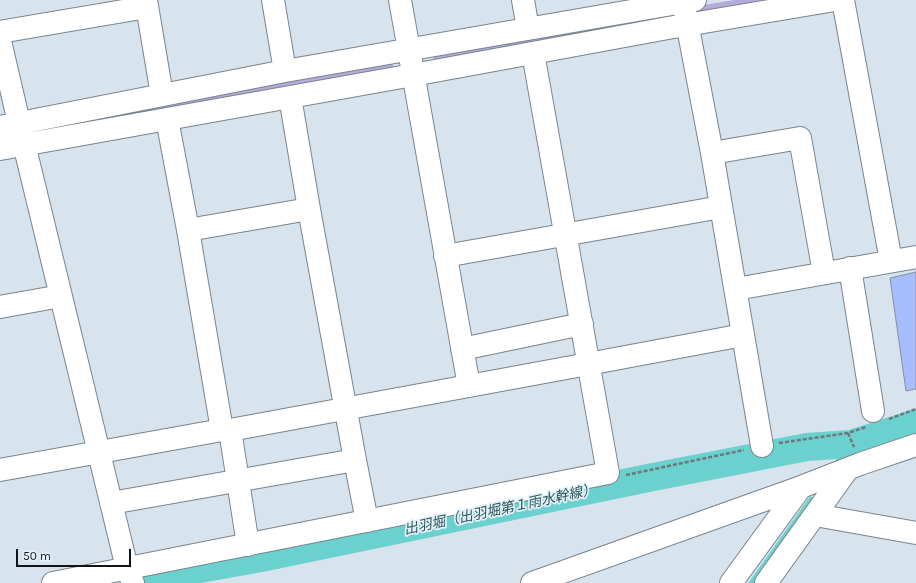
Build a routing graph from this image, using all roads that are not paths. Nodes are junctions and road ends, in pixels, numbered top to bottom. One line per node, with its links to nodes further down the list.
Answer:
1 (273, 0): 14 (street)
2 (400, 0): 12 (street)
3 (523, 0): 9 (street)
4 (835, 0): 8 (street)
5 (842, 0): 29 (street)
6 (687, 1): 8 (street); 9 (street)
7 (146, 3): 10 (street); 16 (street)
8 (688, 25): 13 (street); 22 (street)
9 (528, 29): 12 (street)
10 (0, 32)
11 (0, 40): 19 (street)
12 (408, 50): 14 (street); 15 (street)
13 (533, 53): 15 (street); 26 (street)
14 (285, 71): 16 (street)
15 (413, 75): 17 (street); 27 (street)
16 (162, 95): 19 (street)
17 (290, 97): 18 (street); 24 (street)
18 (167, 119): 20 (street); 25 (street)
19 (10, 125): 20 (street)
20 (24, 144): 21 (street); 33 (street)
21 (0, 149)
22 (712, 153): 23 (street); 31 (street)
23 (721, 207): 26 (street); 32 (street)
24 (310, 209): 25 (street); 40 (street)
25 (188, 230): 42 (street)
26 (566, 235): 27 (street); 35 (street)
27 (445, 256): 37 (street)
28 (916, 257): 29 (street)
29 (891, 261): 30 (street)
30 (850, 268): 31 (street); 41 (street)
31 (824, 272): 32 (street)
32 (736, 288): 36 (street)
33 (61, 296): 34 (street); 45 (street)
34 (0, 306)
35 (582, 324): 37 (street); 38 (street)
36 (743, 335): 38 (street); 44 (street)
37 (462, 349): 39 (street)
38 (588, 364): 39 (street); 53 (street)
39 (469, 386): 40 (street)
40 (346, 408): 42 (street); 46 (street)
41 (874, 411)
42 (226, 430): 45 (street); 49 (street)
43 (916, 445): 48 (street)
44 (762, 446)
45 (98, 452): 47 (street); 51 (street)
46 (355, 460): 49 (street); 53 (street)
47 (0, 470)
48 (847, 470): 50 (street); 52 (street)
49 (238, 480): 51 (street); 55 (street)
50 (801, 488): 58 (street); 59 (street)
51 (111, 503): 56 (street)
52 (815, 515): 54 (street); 60 (street)
53 (367, 521): 55 (street)
54 (916, 532)
55 (248, 545): 56 (street)
56 (130, 576): 57 (street)
57 (53, 583)
58 (532, 583)
59 (731, 583)
60 (766, 583)

